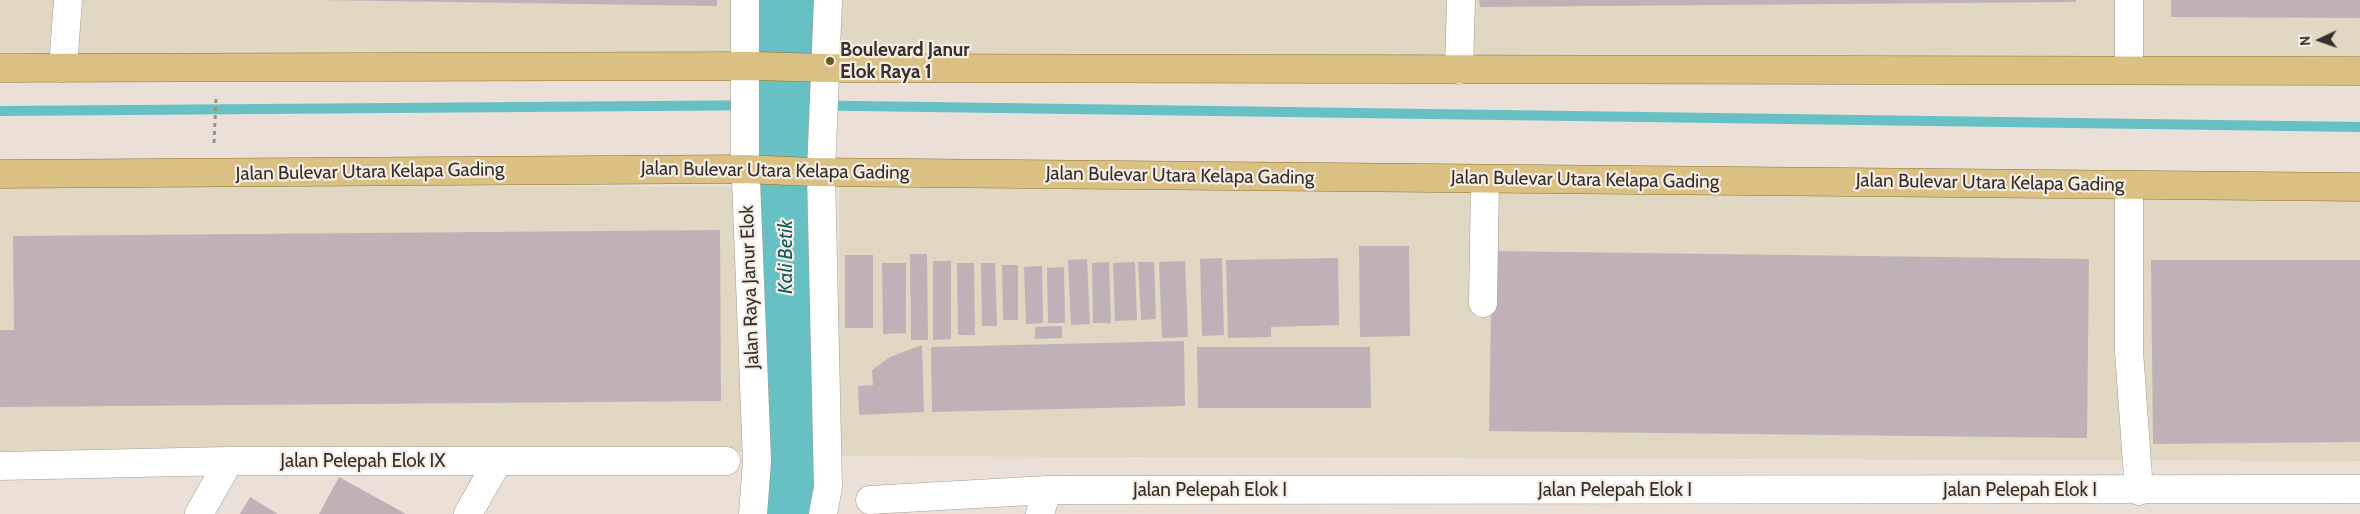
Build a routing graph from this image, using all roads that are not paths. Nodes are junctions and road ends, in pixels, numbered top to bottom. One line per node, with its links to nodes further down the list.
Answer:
1 (68, 0): 7 (street)
2 (745, 0): 11 (street, Jalan Raya Janur Elok)
3 (828, 0): 12 (street)
4 (1461, 0): 8 (street)
5 (2129, 0): 9 (street)
6 (0, 68): 7 (main road)
7 (63, 68): 11 (main road)
8 (1459, 70): 9 (main road); 12 (main road)
9 (2128, 70): 10 (main road)
10 (2360, 70)
11 (748, 74): 12 (main road); 13 (street, Jalan Raya Janur Elok)
12 (819, 74): 14 (street)
13 (747, 164): 14 (main road, Jalan Bulevar Utara Kelapa Gading); 15 (main road, Jalan Bulevar Utara Kelapa Gading); 30 (street, Jalan Raya Janur Elok)
14 (818, 168): 16 (main road, Jalan Bulevar Utara Kelapa Gading); 31 (street)
15 (0, 174)
16 (1485, 179): 17 (main road, Jalan Bulevar Utara Kelapa Gading); 19 (street)
17 (2129, 185): 18 (main road, Jalan Bulevar Utara Kelapa Gading); 25 (street)
18 (2360, 187)
19 (1483, 303)
20 (229, 461): 21 (street, Jalan Pelepah Elok IX); 23 (street, Jalan Pelepah Elok IX); 28 (street)
21 (498, 461): 22 (street, Jalan Pelepah Elok IX); 29 (street)
22 (726, 461)
23 (0, 466)
24 (2360, 489): 25 (street, Jalan Pelepah Elok I)
25 (2139, 491): 27 (street, Jalan Pelepah Elok I)
26 (870, 500): 27 (street, Jalan Pelepah Elok I)
27 (1044, 502)
28 (199, 514)
29 (468, 514)
30 (753, 514)
31 (823, 514)

